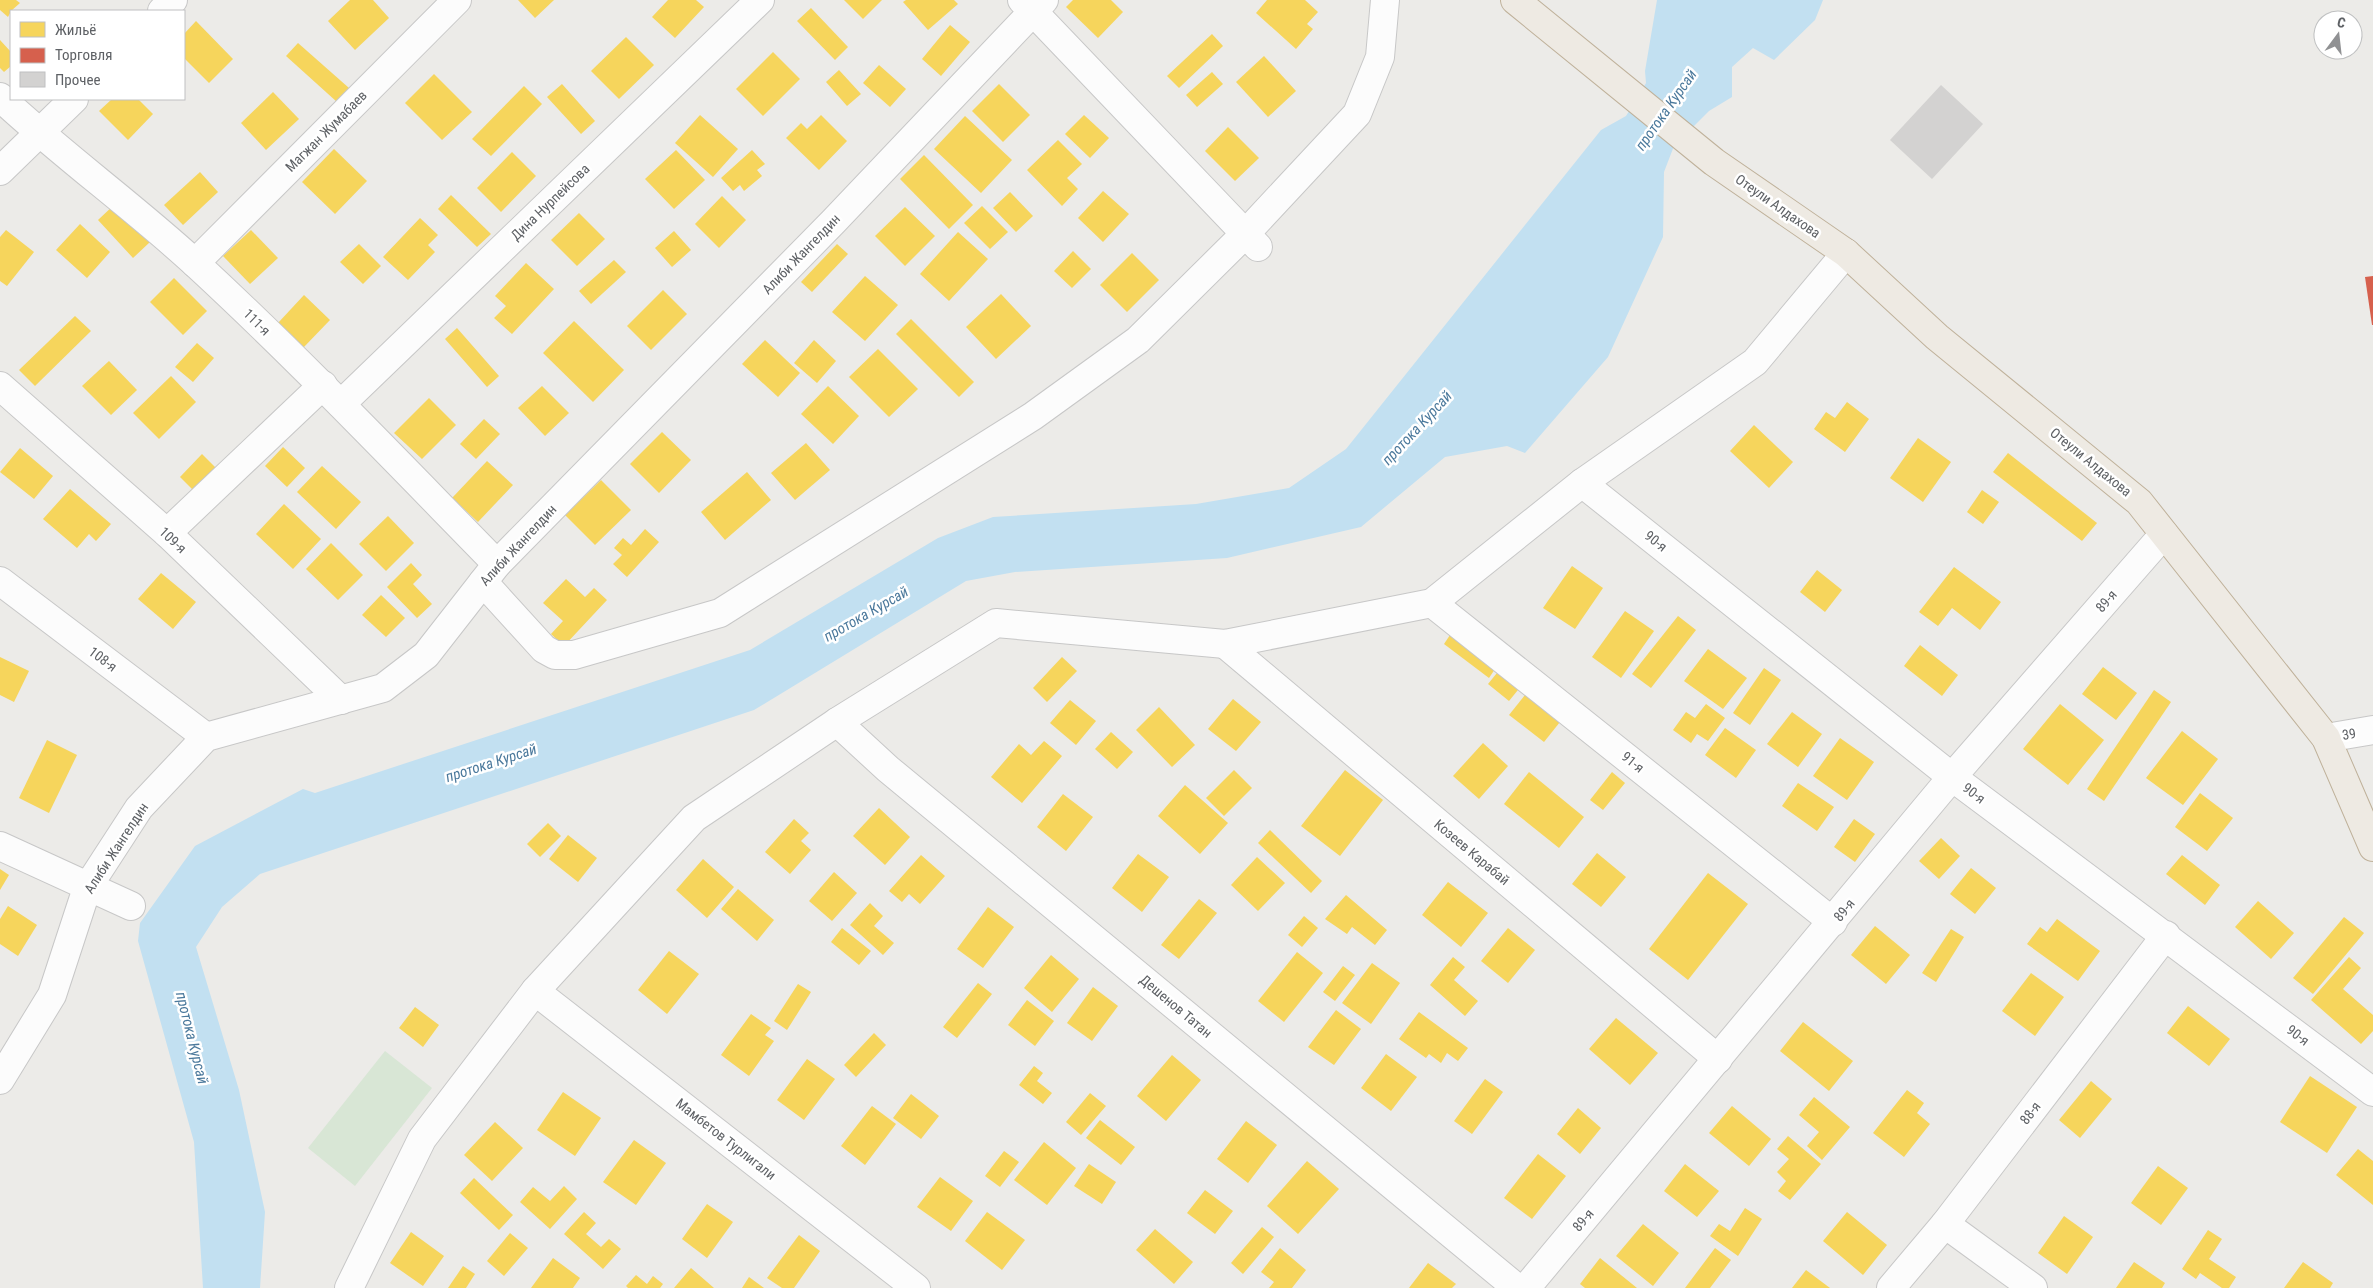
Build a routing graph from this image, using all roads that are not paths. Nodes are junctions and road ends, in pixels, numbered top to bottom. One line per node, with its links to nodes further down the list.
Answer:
1 (173, 0): 7 (street)
2 (457, 0): 14 (street, Магжан Жумабаев)
3 (760, 0): 16 (street, Дина Нурпейсова)
4 (1385, 0): 12 (street, 111-я)
5 (1515, 0): 13 (highway, Отеули Алдахова)
6 (1033, 4): 12 (street); 20 (street, Алиби Жангелдин)
7 (163, 10)
8 (0, 97): 10 (street, 111-я)
9 (73, 100): 10 (street)
10 (39, 134): 11 (street); 14 (street, 111-я)
11 (0, 171)
12 (1252, 240): 20 (street, 111-я)
13 (1846, 253): 17 (street); 19 (highway, Отеули Алдахова)
14 (195, 262): 16 (street, 111-я)
15 (0, 386): 18 (street, 109-я)
16 (332, 394): 18 (street, Дина Нурпейсова); 20 (street, 111-я)
17 (1582, 483): 22 (street); 29 (street, 90-я)
18 (167, 533): 24 (street, 109-я)
19 (2164, 534): 28 (highway, Отеули Алдахова); 29 (street, 89-я)
20 (490, 573): 24 (street, Алиби Жангелдин)
21 (0, 581): 27 (street, 108-я)
22 (1432, 602): 23 (street); 34 (street, 91-я)
23 (1225, 644): 25 (street); 37 (street, Козеев Карабай)
24 (341, 700): 27 (street, Алиби Жангелдин)
25 (837, 722): 36 (street); 43 (street, Дешенов Татан)
26 (2373, 730): 28 (street, 39)
27 (206, 738): 32 (street, Алиби Жангелдин)
28 (2326, 738): 31 (highway, Отеули Алдахова)
29 (1952, 777): 34 (street, 89-я); 35 (street, 90-я)
30 (0, 846): 32 (street)
31 (2373, 847)
32 (87, 888): 33 (street); 38 (street, Алиби Жангелдин)
33 (131, 906)
34 (1833, 922): 37 (street, 89-я)
35 (2166, 935): 39 (street, 90-я); 40 (street, 88-я)
36 (535, 991): 41 (street); 42 (street, Мамбетов Турлигали)
37 (1718, 1059): 44 (street, 89-я)
38 (0, 1080)
39 (2373, 1092)
40 (1945, 1224): 45 (street, 88-я); 46 (street)
41 (348, 1288)
42 (916, 1288)
43 (1517, 1288)
44 (1526, 1288)
45 (1891, 1288)
46 (2033, 1288)

